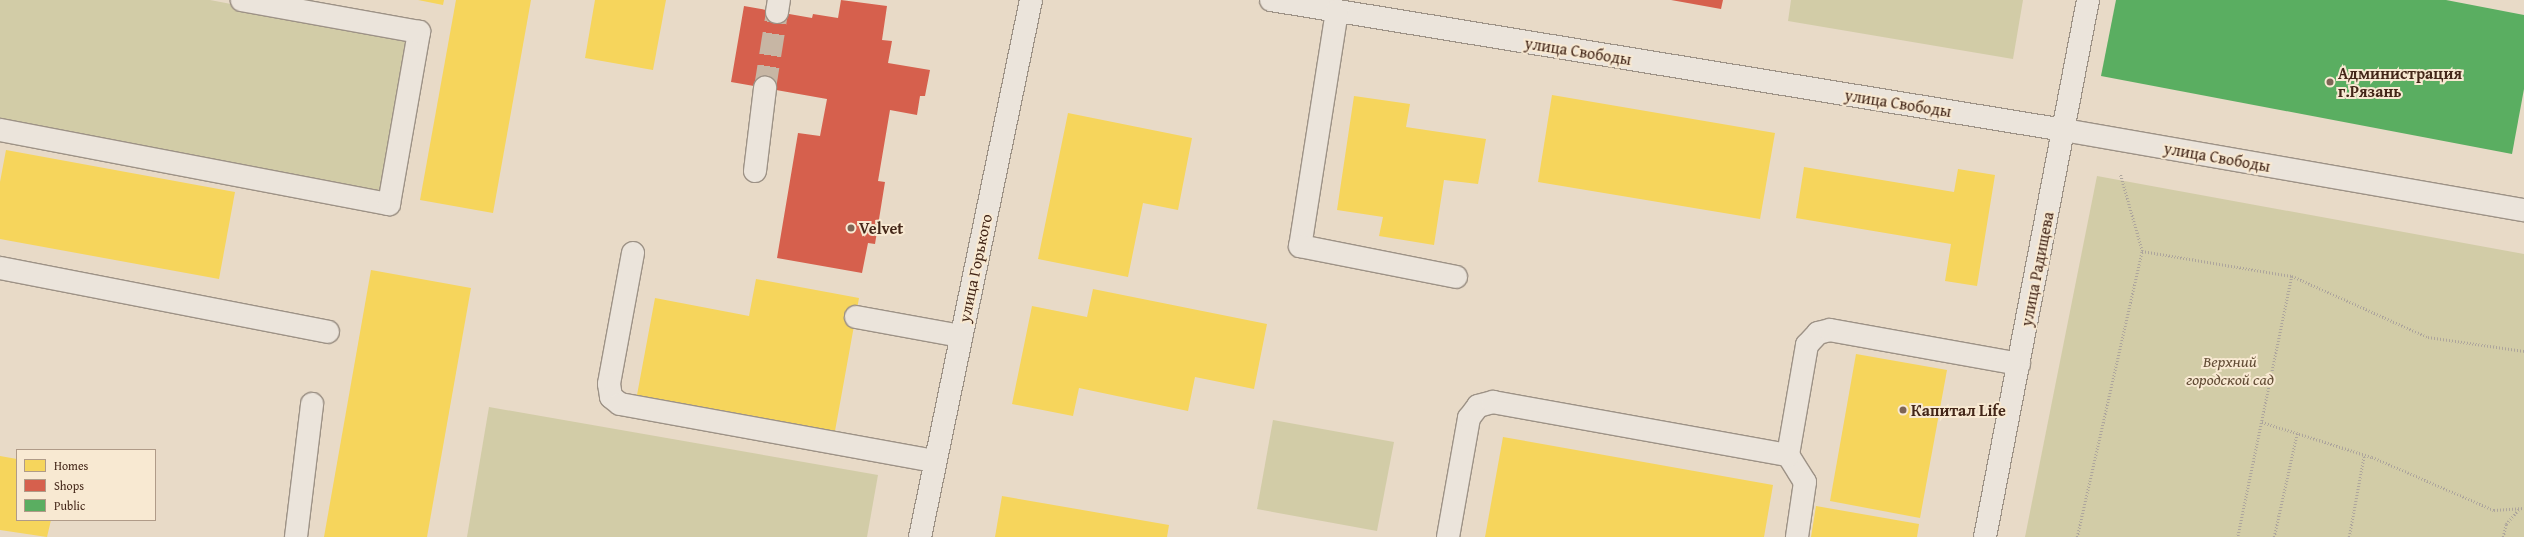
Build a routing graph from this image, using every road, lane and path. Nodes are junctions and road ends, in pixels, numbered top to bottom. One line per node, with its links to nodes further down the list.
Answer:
1 (242, 0): 7 (street)
2 (1031, 0): 19 (street, улица Горького)
3 (1271, 0): 5 (street, улица Свободы)
4 (2088, 0): 8 (street, улица Радищева)
5 (1337, 11): 8 (street, улица Свободы); 15 (street)
6 (765, 88): 10 (street)
7 (0, 130)
8 (2064, 130): 9 (street, улица Свободы); 21 (street, улица Радищева)
9 (2110, 139): 11 (street, улица Свободы); 12 (path)
10 (754, 171)
11 (2524, 210)
12 (2142, 251): 16 (path); 35 (path)
13 (633, 253): 27 (street)
14 (0, 268): 18 (street)
15 (1456, 276)
16 (2292, 276): 20 (path); 23 (path)
17 (856, 317): 19 (street)
18 (328, 332)
19 (961, 336): 27 (street, улица Горького)
20 (2524, 351)
21 (2019, 364): 25 (street); 34 (street, улица Радищева)
22 (312, 404): 30 (street)
23 (2262, 422): 24 (path); 36 (path)
24 (2297, 433): 26 (path); 37 (path)
25 (1788, 455): 32 (street); 33 (street)
26 (2364, 455): 28 (path); 38 (path)
27 (936, 461): 31 (street, улица Горького)
28 (2520, 508): 29 (path); 39 (path)
29 (2524, 508)
30 (296, 537)
31 (920, 537)
32 (1448, 537)
33 (1797, 537)
34 (1985, 537)
35 (2076, 537)
36 (2238, 537)
37 (2274, 537)
38 (2349, 537)
39 (2503, 537)

